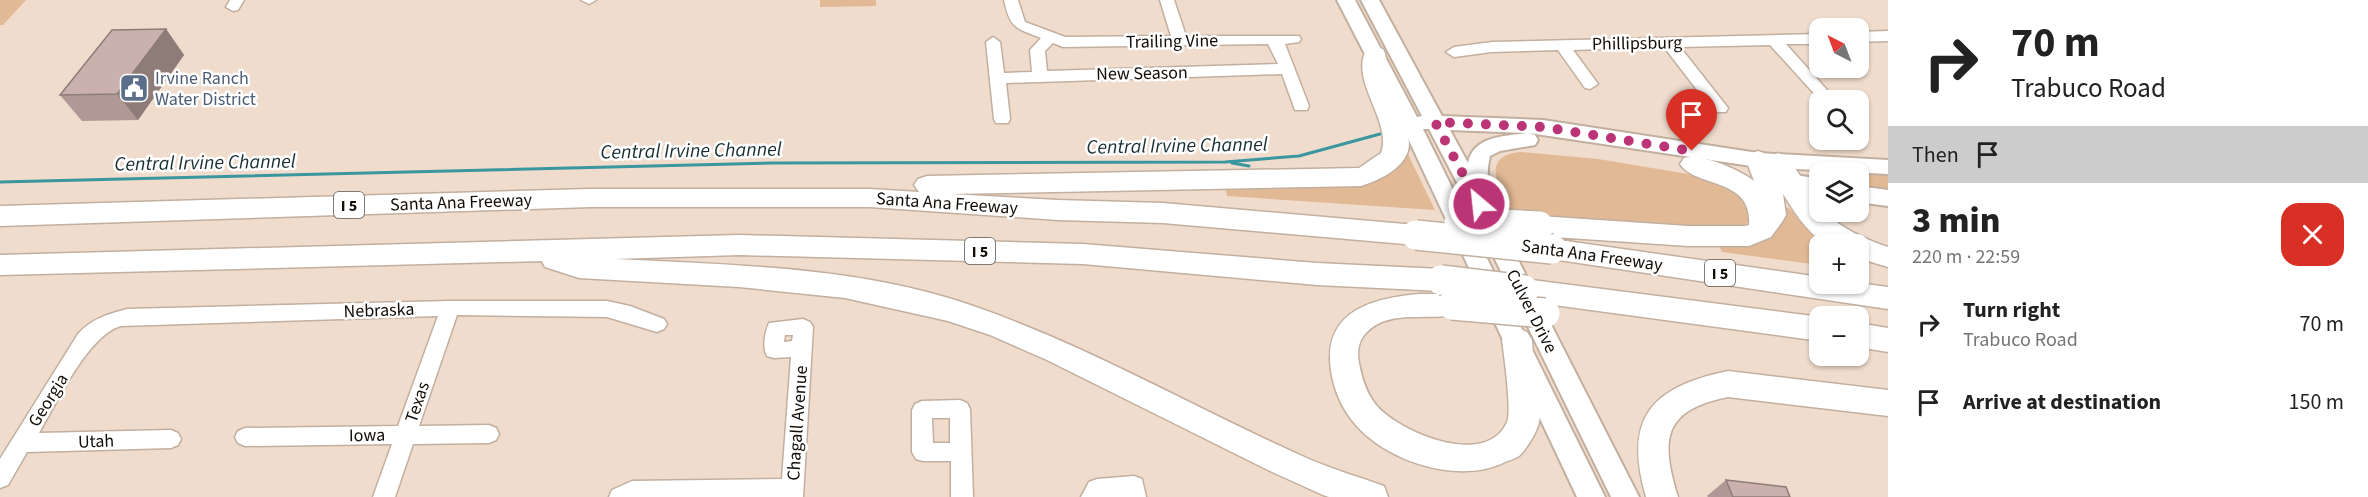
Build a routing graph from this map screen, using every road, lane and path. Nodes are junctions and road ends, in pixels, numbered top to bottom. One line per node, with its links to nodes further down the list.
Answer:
1 (1011, 0): 6 (street, Trailing Vine)
2 (1167, 0): 11 (street)
3 (1346, 0): 17 (main road, Culver Drive)
4 (1370, 0): 27 (main road, Culver Drive)
5 (1882, 37): 15 (street)
6 (1050, 38): 11 (street, Trailing Vine); 19 (street)
7 (1272, 39): 8 (street, Trailing Vine); 11 (street, Trailing Vine); 18 (street)
8 (1294, 39)
9 (1809, 39): 10 (street, Phillipsburg)
10 (1774, 40): 13 (street, Phillipsburg); 22 (street)
11 (1180, 41)
12 (993, 42): 20 (street)
13 (1668, 42): 14 (street, Phillipsburg); 24 (street)
14 (1562, 45): 16 (street, Phillipsburg); 21 (street)
15 (1888, 48)
16 (1454, 51)
17 (1375, 54): 26 (main road, Culver Drive); 34 (highway)
18 (1287, 69): 19 (street, New Season); 23 (street)
19 (1040, 76): 20 (street, New Season)
20 (997, 78): 25 (street)
21 (1590, 84)
22 (1819, 90)
23 (1301, 106)
24 (1720, 108)
25 (1002, 119)
26 (1412, 126): 27 (main road); 52 (main road, Culver Drive)
27 (1438, 126): 28 (main road); 31 (main road); 36 (main road, Culver Drive)
28 (1528, 140): 29 (main road); 36 (main road)
29 (1693, 164): 31 (main road); 38 (highway)
30 (1888, 167): 31 (main road)
31 (1773, 170): 32 (main road); 38 (highway); 39 (highway)
32 (1809, 183)
33 (1869, 195): 35 (main road)
34 (698, 198): 37 (highway, Santa Ana Freeway / I 5); 40 (highway, Santa Ana Freeway / I 5, bridge)
35 (1888, 198)
36 (1479, 204): 71 (main road, Culver Drive)
37 (0, 216)
38 (1762, 230): 40 (highway)
39 (1836, 234)
40 (1545, 238): 46 (highway, Santa Ana Freeway / I 5)
41 (519, 250): 44 (highway, I 5); 45 (highway, I 5); 69 (highway)
42 (1869, 251): 43 (highway)
43 (1888, 257)
44 (0, 265)
45 (1446, 292): 50 (highway, bridge); 52 (highway)
46 (1888, 298)
47 (450, 308): 48 (street, Nebraska); 49 (street, Nebraska); 56 (street, Texas)
48 (657, 324)
49 (100, 326): 60 (street, Georgia)
50 (1809, 329)
51 (1869, 337): 53 (highway)
52 (1517, 340): 70 (main road, Culver Drive)
53 (1888, 340)
54 (802, 349): 63 (street, Chagall Avenue)
55 (1888, 403): 72 (highway)
56 (406, 434): 57 (street, Iowa); 58 (street, Iowa); 64 (street, Texas)
57 (489, 434)
58 (245, 437)
59 (171, 439): 60 (street, Utah)
60 (22, 443): 62 (street, Georgia)
61 (959, 452): 66 (street)
62 (0, 478)
63 (793, 493): 65 (street)
64 (384, 497)
65 (620, 497)
66 (962, 497)
67 (1092, 497): 68 (street)
68 (1135, 497)
69 (1372, 497)
70 (1591, 497)
71 (1625, 497)
72 (1662, 497)

